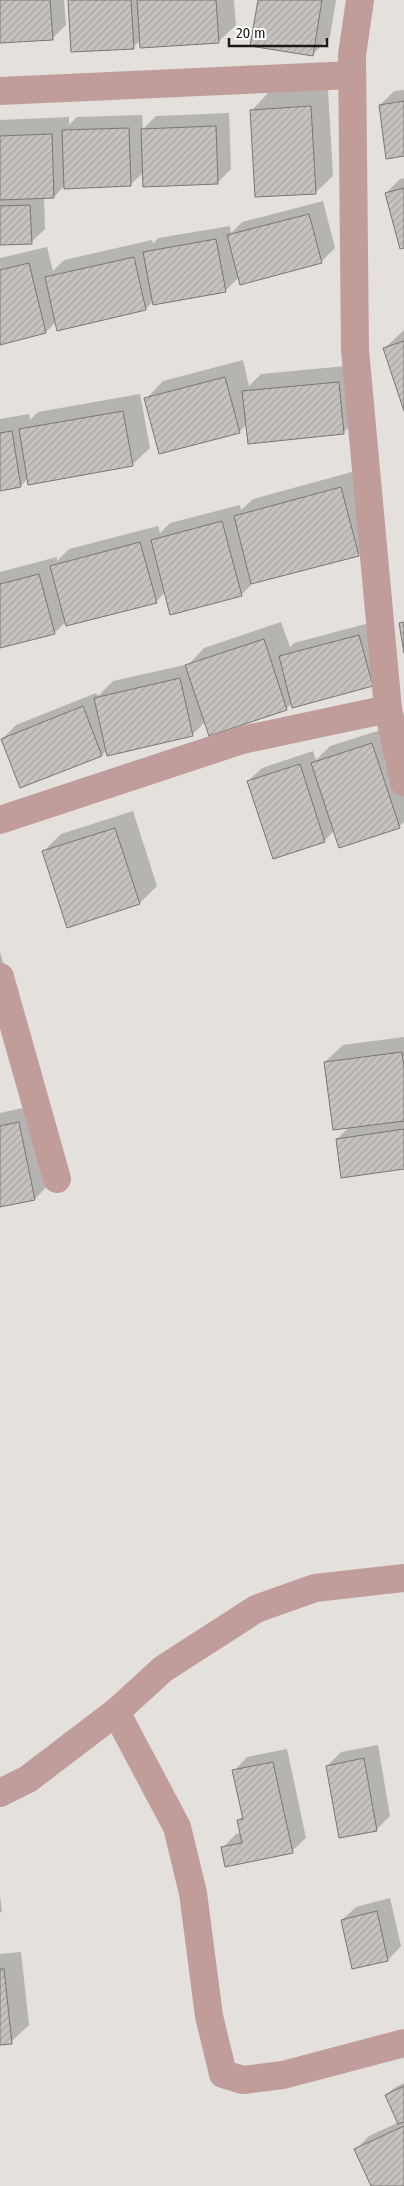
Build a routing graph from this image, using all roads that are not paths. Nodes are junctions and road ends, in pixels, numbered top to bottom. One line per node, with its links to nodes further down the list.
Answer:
1 (360, 0): 2 (street)
2 (352, 75): 3 (street); 4 (street)
3 (0, 91)
4 (388, 709): 5 (street); 6 (street)
5 (404, 782)
6 (0, 820)
7 (0, 977): 8 (street)
8 (57, 1179)
9 (404, 1578): 10 (street)
10 (116, 1712): 11 (street); 12 (street)
11 (0, 1794)
12 (404, 2043)

